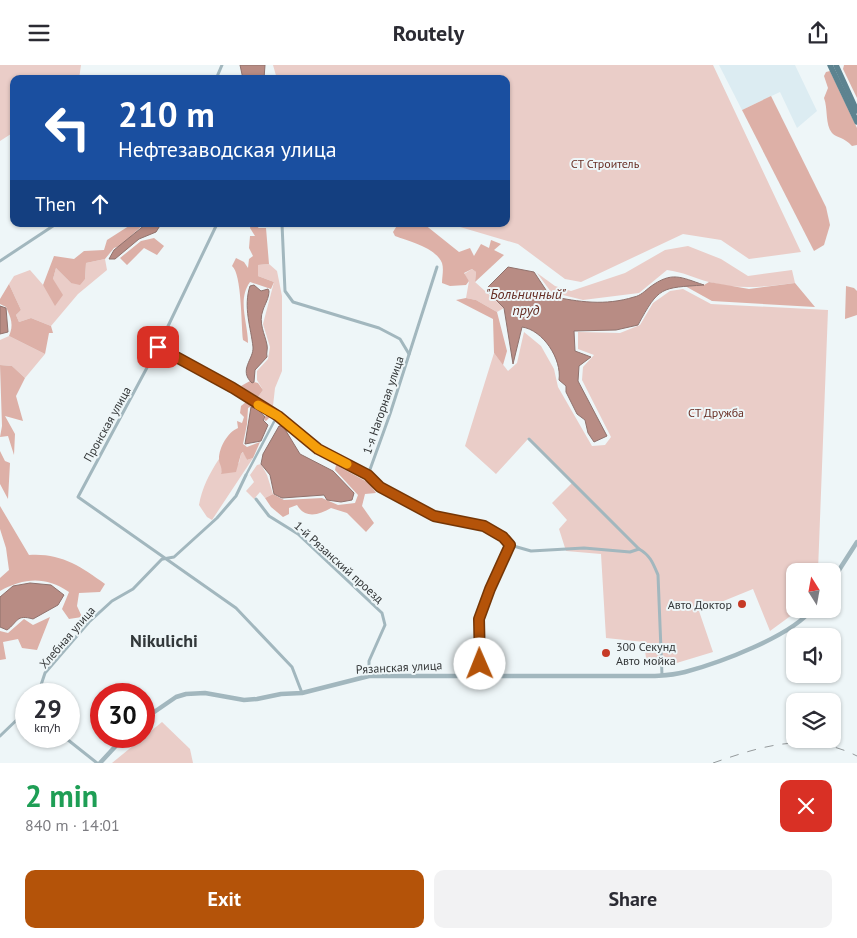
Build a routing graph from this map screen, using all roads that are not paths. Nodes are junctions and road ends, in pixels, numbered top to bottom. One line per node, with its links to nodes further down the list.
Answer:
1 (830, 65): 4 (main road)
2 (836, 65): 3 (main road)
3 (857, 111)
4 (857, 122)
5 (51, 227): 8 (street)
6 (216, 227): 10 (street, Пронская улица)
7 (282, 227): 11 (street)
8 (0, 261)
9 (438, 267): 11 (street, 1-я Нагорная улица)
10 (158, 347): 12 (street, 1-я Нагорная улица); 20 (street, Пронская улица)
11 (410, 354): 15 (street, 1-я Нагорная улица)
12 (278, 416): 14 (street); 15 (street, 1-я Нагорная улица)
13 (529, 439): 19 (street)
14 (246, 475): 20 (street)
15 (368, 475): 18 (street)
16 (256, 499): 25 (street, 1-й Рязанский проезд)
17 (857, 542): 21 (street)
18 (510, 545): 19 (street); 23 (street)
19 (638, 549): 24 (street)
20 (162, 559): 26 (street, Хлебная улица); 27 (street)
21 (841, 567)
22 (803, 618): 24 (street, Рязанская улица)
23 (480, 675): 24 (street, Рязанская улица); 25 (street, Рязанская улица)
24 (662, 675)
25 (369, 676): 27 (street, Рязанская улица)
26 (42, 683)
27 (302, 693): 28 (street, Рязанская улица)
28 (155, 711)
29 (15, 721): 31 (street)
30 (0, 727): 31 (street)
31 (4, 731): 32 (street)
32 (0, 736)
33 (79, 748): 35 (street)
34 (113, 748): 35 (street)
35 (99, 763)

